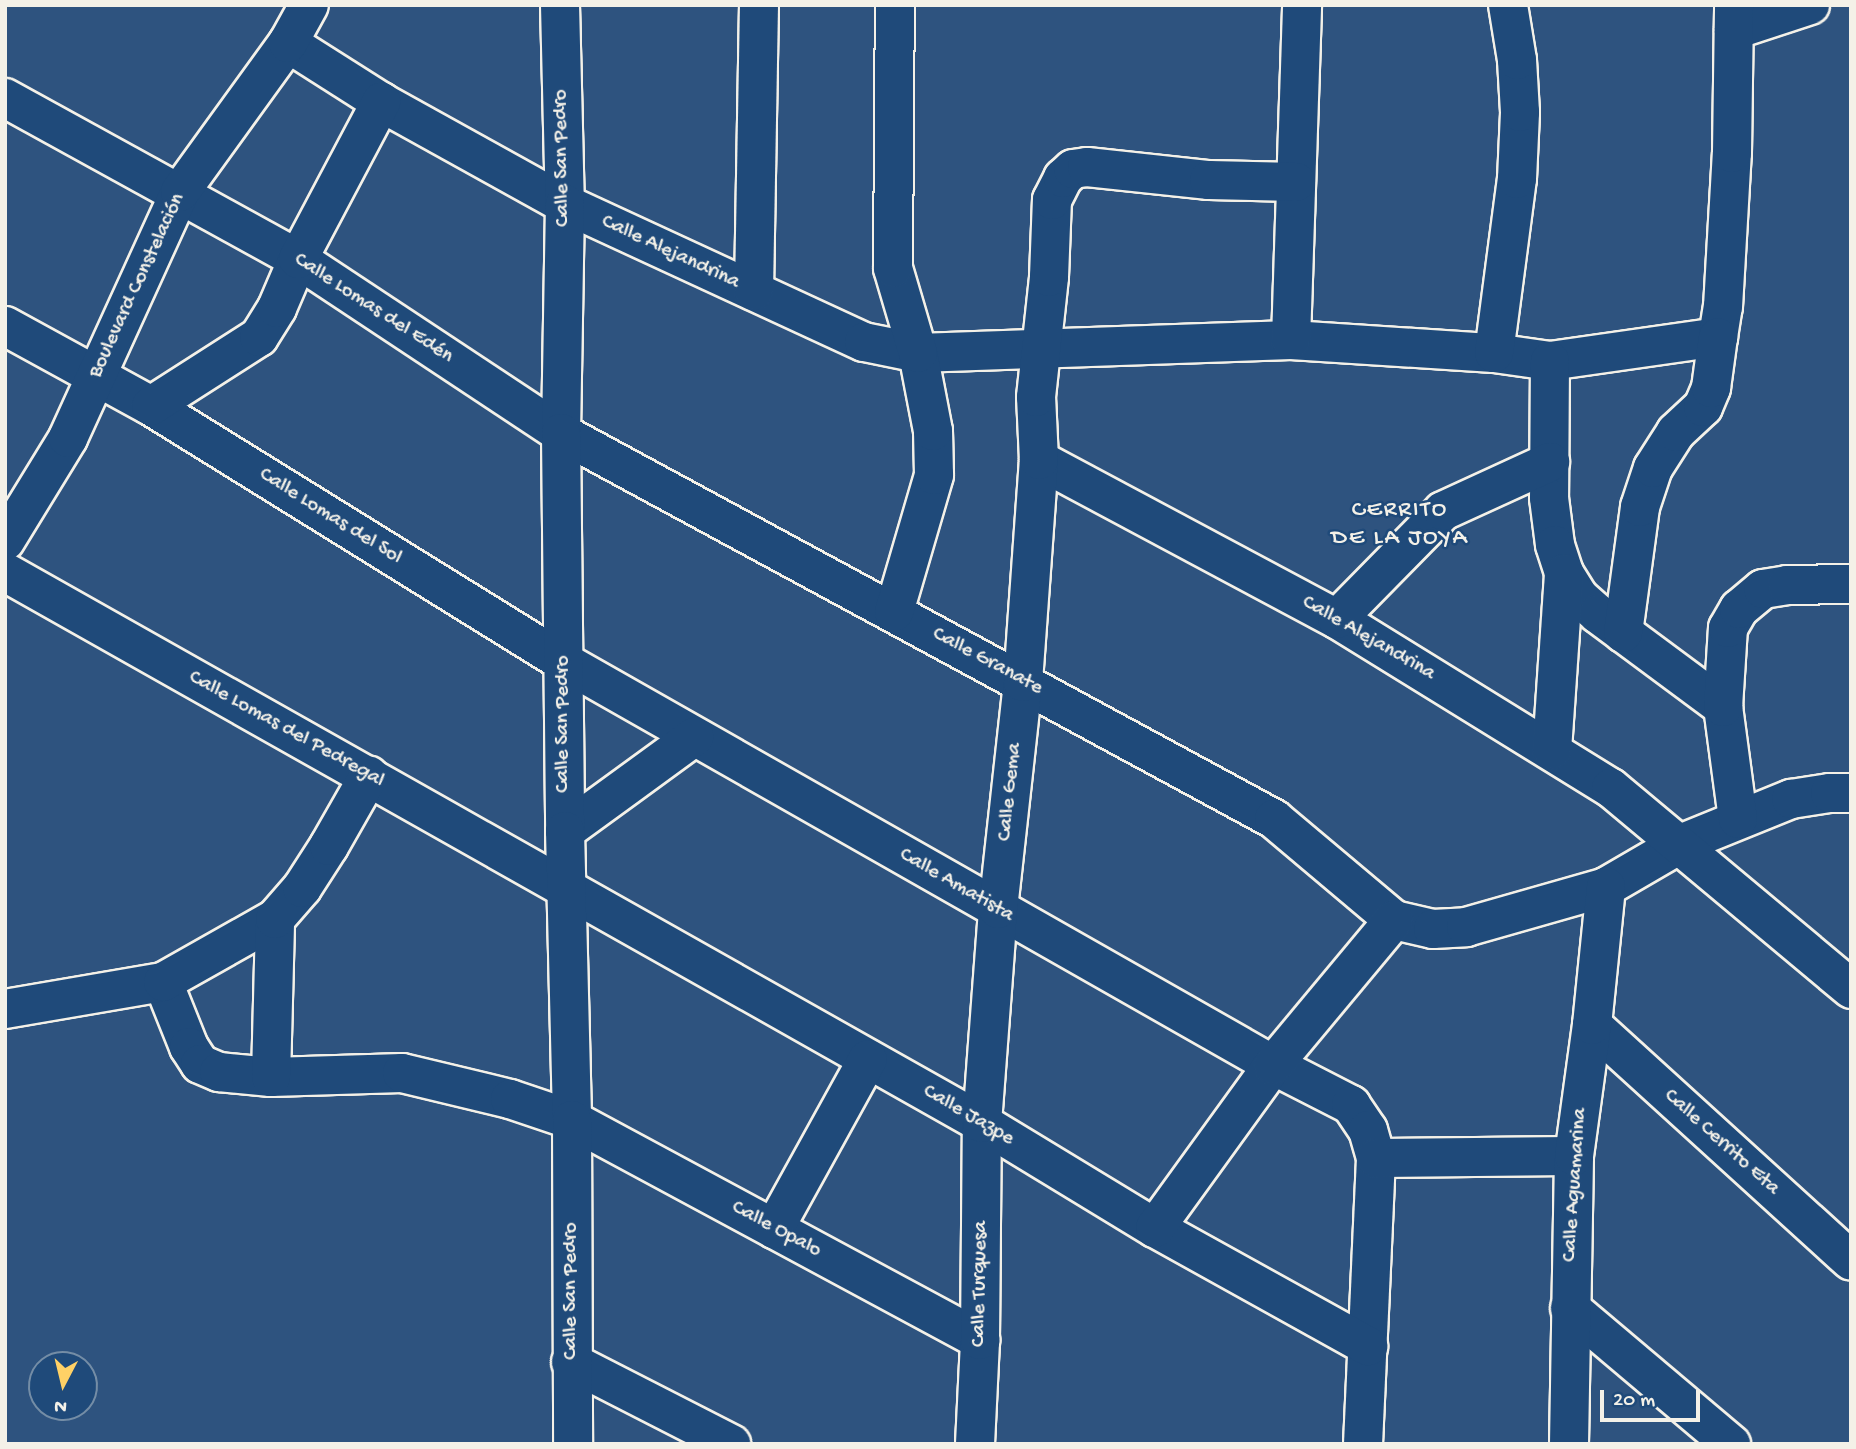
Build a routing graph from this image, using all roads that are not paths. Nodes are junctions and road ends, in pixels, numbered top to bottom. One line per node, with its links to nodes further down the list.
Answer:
1 (309, 5): 9 (street, Boulevard Constelación)
2 (560, 5): 14 (street, Calle San Pedro)
3 (759, 5): 16 (street)
4 (895, 5): 21 (street)
5 (1302, 5): 12 (street)
6 (1508, 5): 22 (street)
7 (1810, 5): 8 (street)
8 (1734, 17): 18 (street)
9 (288, 43): 11 (street, Calle Alejandrina); 13 (street, Boulevard Constelación)
10 (5, 98): 13 (street, Calle Lomas del Edén)
11 (381, 102): 14 (street, Calle Alejandrina); 15 (street)
12 (1296, 182): 19 (street); 20 (street, Calle Gema)
13 (180, 192): 15 (street, Calle Lomas del Edén); 24 (street, Boulevard Constelación)
14 (565, 204): 16 (street, Calle Alejandrina); 26 (street, Calle San Pedro)
15 (298, 259): 25 (street); 26 (street, Calle Lomas del Edén)
16 (754, 291): 21 (street, Calle Alejandrina)
17 (5, 326): 24 (street, Calle Lomas del Sol)
18 (1718, 337): 23 (street, Calle Alejandrina); 35 (street)
19 (1291, 341): 20 (street, Calle Alejandrina); 22 (street, Calle Alejandrina)
20 (1042, 347): 21 (street, Calle Alejandrina); 27 (street, Calle Gema)
21 (918, 353): 33 (street)
22 (1494, 353): 23 (street, Calle Alejandrina)
23 (1550, 361): 28 (street)
24 (96, 373): 25 (street, Calle Lomas del Sol); 29 (street, Boulevard Constelación)
25 (151, 407): 36 (street, Calle Lomas del Sol)
26 (561, 433): 33 (street, Calle Granate); 36 (street, Calle San Pedro)
27 (1039, 460): 34 (street, Calle Alejandrina); 37 (street, Calle Gema)
28 (1550, 462): 31 (street); 34 (street)
29 (5, 541)
30 (5, 572): 41 (street, Calle Lomas del Pedregal)
31 (1564, 573): 35 (street); 40 (street)
32 (1851, 584): 38 (street)
33 (894, 612): 37 (street, Calle Granate)
34 (1337, 619): 40 (street, Calle Alejandrina)
35 (1623, 633): 38 (street)
36 (564, 662): 39 (street, Calle Amatista); 44 (street, Calle San Pedro)
37 (1023, 682): 48 (street, Calle Gema); 50 (street, Calle Granate)
38 (1723, 707): 43 (street)
39 (694, 737): 44 (street); 48 (street, Calle Amatista)
40 (1552, 750): 45 (street, Calle Alejandrina)
41 (369, 776): 47 (street, Calle Lomas del Pedregal); 49 (street)
42 (1851, 793): 43 (street)
43 (1738, 820): 45 (street)
44 (565, 831): 47 (street, Calle San Pedro)
45 (1680, 844): 46 (street); 52 (street, Calle Alejandrina)
46 (1606, 887): 50 (street); 54 (street, Calle Aguamarina)
47 (566, 889): 55 (street, Calle Jazpe); 58 (street, Calle San Pedro)
48 (998, 909): 56 (street, Calle Amatista); 59 (street, Calle Gema)
49 (275, 919): 51 (street); 57 (street)
50 (1394, 920): 56 (street)
51 (163, 982): 53 (street); 57 (street, Calle Opalo)
52 (1851, 989)
53 (5, 1009)
54 (1592, 1025): 60 (street, Calle Aguamarina); 64 (street, Calle Cerrito Eta)
55 (868, 1059): 59 (street, Calle Jazpe); 63 (street)
56 (1273, 1065): 61 (street, Calle Amatista); 62 (street)
57 (271, 1077): 58 (street, Calle Opalo)
58 (572, 1121): 63 (street, Calle Opalo); 68 (street, Calle San Pedro)
59 (982, 1123): 62 (street, Calle Jazpe); 66 (street, Calle Turquesa)
60 (1574, 1156): 61 (street); 65 (street, Calle Aguamarina)
61 (1376, 1158): 67 (street)
62 (1155, 1228): 67 (street, Calle Jazpe)
63 (774, 1229): 66 (street, Calle Opalo)
64 (1851, 1261)
65 (1570, 1308): 73 (street, Calle Aguamarina); 74 (street)
66 (980, 1340): 71 (street, Calle Turquesa)
67 (1368, 1346): 72 (street)
68 (572, 1362): 69 (street, Calle San Pedro); 70 (street)
69 (573, 1444)
70 (731, 1444)
71 (975, 1444)
72 (1363, 1444)
73 (1569, 1444)
74 (1731, 1444)

